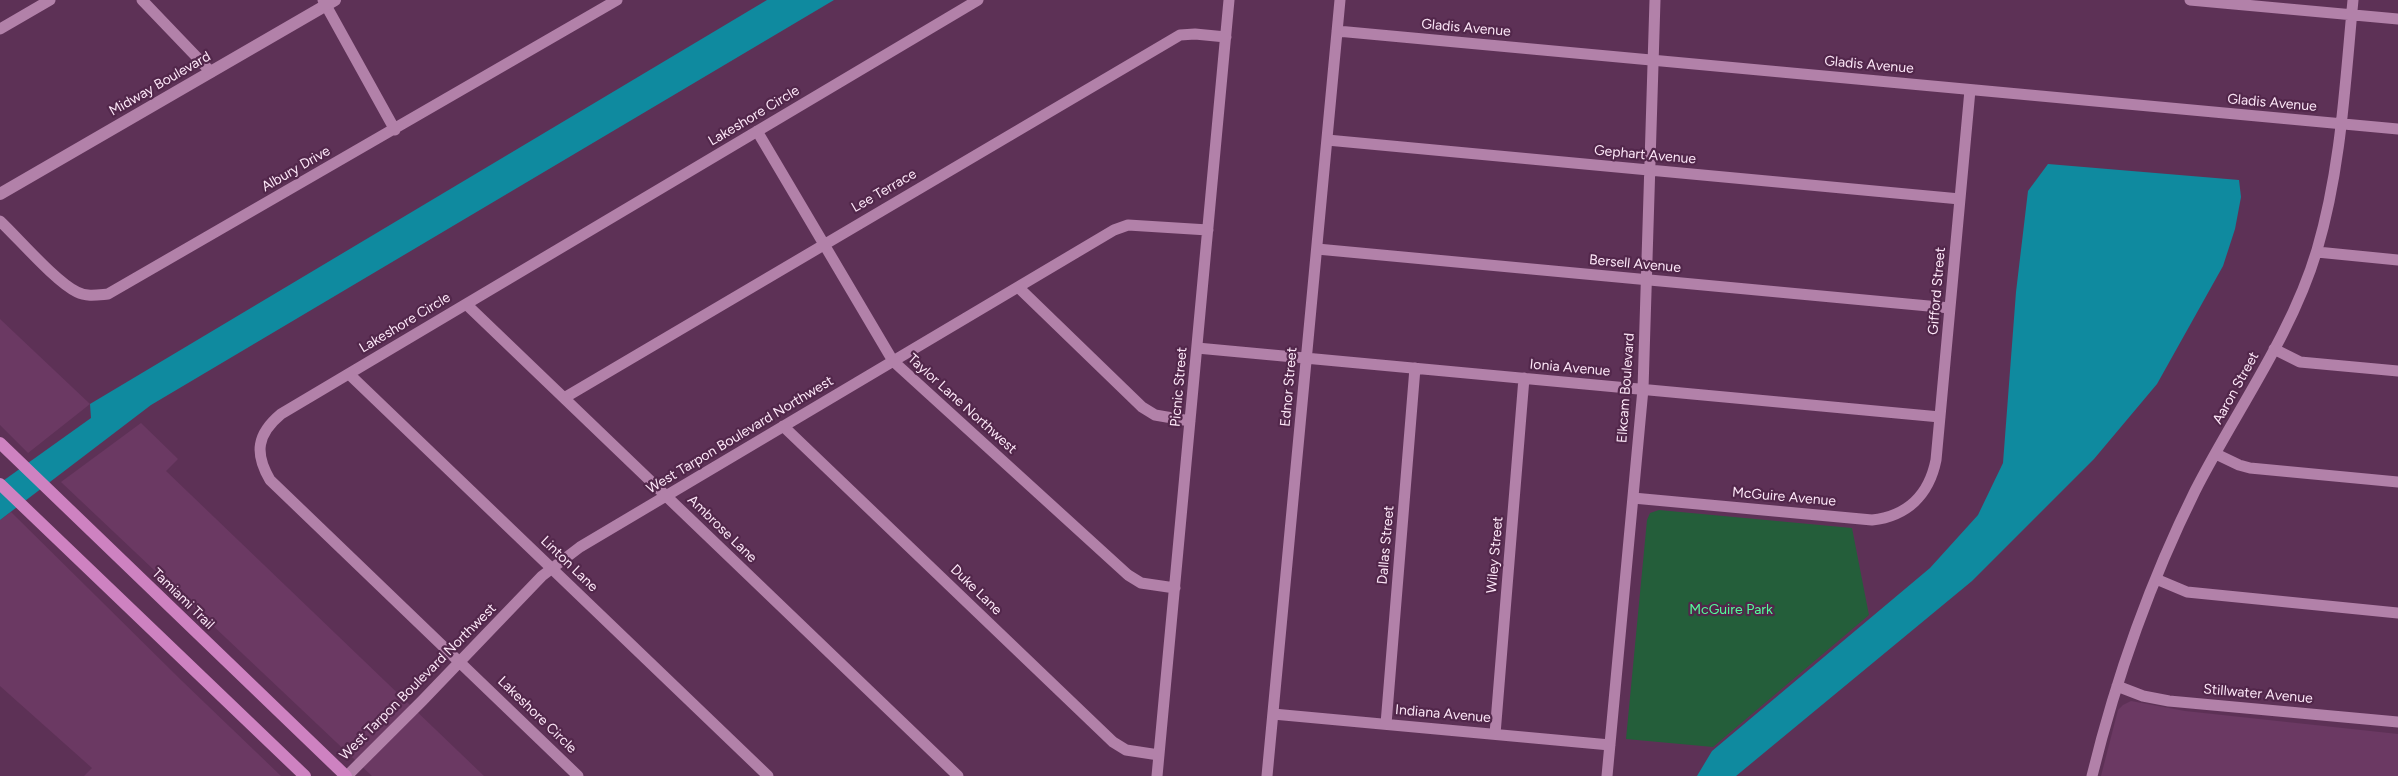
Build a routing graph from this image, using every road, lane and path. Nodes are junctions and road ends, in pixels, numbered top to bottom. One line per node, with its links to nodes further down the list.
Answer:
1 (50, 0): 13 (street)
2 (142, 0): 17 (street)
3 (617, 0): 21 (street, Albury Drive)
4 (978, 0): 22 (street, Lakeshore Circle)
5 (1229, 0): 15 (street, Picnic Street)
6 (1340, 0): 14 (street, Ednor Street)
7 (1655, 0): 16 (street, Elkcam Boulevard)
8 (2190, 0): 11 (street)
9 (2353, 0): 11 (street, Aaron Street)
10 (328, 2): 17 (street, Midway Boulevard); 21 (street)
11 (2352, 15): 12 (street); 19 (street, Aaron Street)
12 (2398, 19)
13 (0, 29)
14 (1337, 31): 16 (street, Gladis Avenue); 23 (street, Ednor Street)
15 (1226, 37): 28 (street, Picnic Street); 29 (street, Lee Terrace)
16 (1653, 60): 18 (street, Gladis Avenue); 24 (street, Elkcam Boulevard)
17 (211, 72): 25 (street, Midway Boulevard)
18 (1970, 90): 19 (street, Gladis Avenue); 26 (street, Gifford Street)
19 (2342, 124): 20 (street, Gladis Avenue); 31 (street, Aaron Street)
20 (2398, 129)
21 (395, 130): 27 (street, Albury Drive)
22 (756, 132): 29 (street, Taylor Lane Northwest); 35 (street, Lakeshore Circle)
23 (1327, 140): 24 (street, Gephart Avenue); 30 (street, Ednor Street)
24 (1650, 170): 26 (street, Gephart Avenue); 33 (street, Elkcam Boulevard)
25 (0, 194)
26 (1960, 199): 36 (street, Gifford Street)
27 (0, 221)
28 (1208, 230): 34 (street, West Tarpon Boulevard Northwest); 37 (street, Picnic Street)
29 (824, 244): 40 (street, Taylor Lane Northwest); 46 (street, Lee Terrace)
30 (1317, 249): 33 (street, Bersell Avenue); 39 (street, Ednor Street)
31 (2317, 252): 32 (street); 38 (street, Aaron Street)
32 (2398, 260)
33 (1647, 280): 36 (street, Bersell Avenue); 45 (street, Elkcam Boulevard)
34 (1018, 287): 40 (street, West Tarpon Boulevard Northwest); 48 (street)
35 (466, 304): 43 (street, Lakeshore Circle); 46 (street, Ambrose Lane)
36 (1950, 308): 47 (street, Gifford Street)
37 (1197, 348): 39 (street, Ionia Avenue); 48 (street, Picnic Street)
38 (2274, 349): 42 (street); 51 (street, Aaron Street)
39 (1306, 358): 41 (street, Ionia Avenue); 63 (street, Ednor Street)
40 (893, 361): 49 (street, West Tarpon Boulevard Northwest); 59 (street, Taylor Lane Northwest)
41 (1415, 368): 44 (street, Ionia Avenue); 65 (street, Dallas Street)
42 (2398, 371)
43 (349, 374): 57 (street, Linton Lane); 61 (street, Lakeshore Circle)
44 (1524, 378): 45 (street, Ionia Avenue); 66 (street, Wiley Street)
45 (1643, 389): 47 (street, Ionia Avenue); 56 (street, Elkcam Boulevard)
46 (564, 398): 55 (street, Ambrose Lane)
47 (1940, 417): 54 (street, Gifford Street)
48 (1190, 421): 59 (street, Picnic Street)
49 (783, 426): 55 (street, West Tarpon Boulevard Northwest); 68 (street, Duke Lane)
50 (0, 444): 70 (main road, Tamiami Trail)
51 (2216, 454): 52 (street); 58 (street, Aaron Street)
52 (2398, 482)
53 (0, 484): 69 (main road)
54 (1924, 492): 56 (street, McGuire Avenue)
55 (666, 496): 57 (street, West Tarpon Boulevard Northwest); 73 (street, Ambrose Lane)
56 (1633, 498): 67 (street, Elkcam Boulevard)
57 (551, 568): 61 (street, West Tarpon Boulevard Northwest); 72 (street, Linton Lane)
58 (2156, 579): 60 (street); 62 (street, Aaron Street)
59 (1175, 588): 68 (street, Picnic Street)
60 (2398, 613)
61 (460, 662): 70 (street, West Tarpon Boulevard Northwest); 71 (street, Lakeshore Circle)
62 (2117, 686): 64 (street, Stillwater Avenue); 77 (street, Aaron Street)
63 (1273, 714): 65 (street, Indiana Avenue); 75 (street, Ednor Street)
64 (2398, 722)
65 (1386, 724): 66 (street, Indiana Avenue)
66 (1495, 734): 67 (street, Indiana Avenue)
67 (1610, 745): 76 (street, Elkcam Boulevard)
68 (1159, 755): 74 (street, Picnic Street)
69 (306, 776)
70 (346, 776)
71 (578, 776)
72 (768, 776)
73 (958, 776)
74 (1157, 776)
75 (1267, 776)
76 (1607, 776)
77 (2092, 776)

